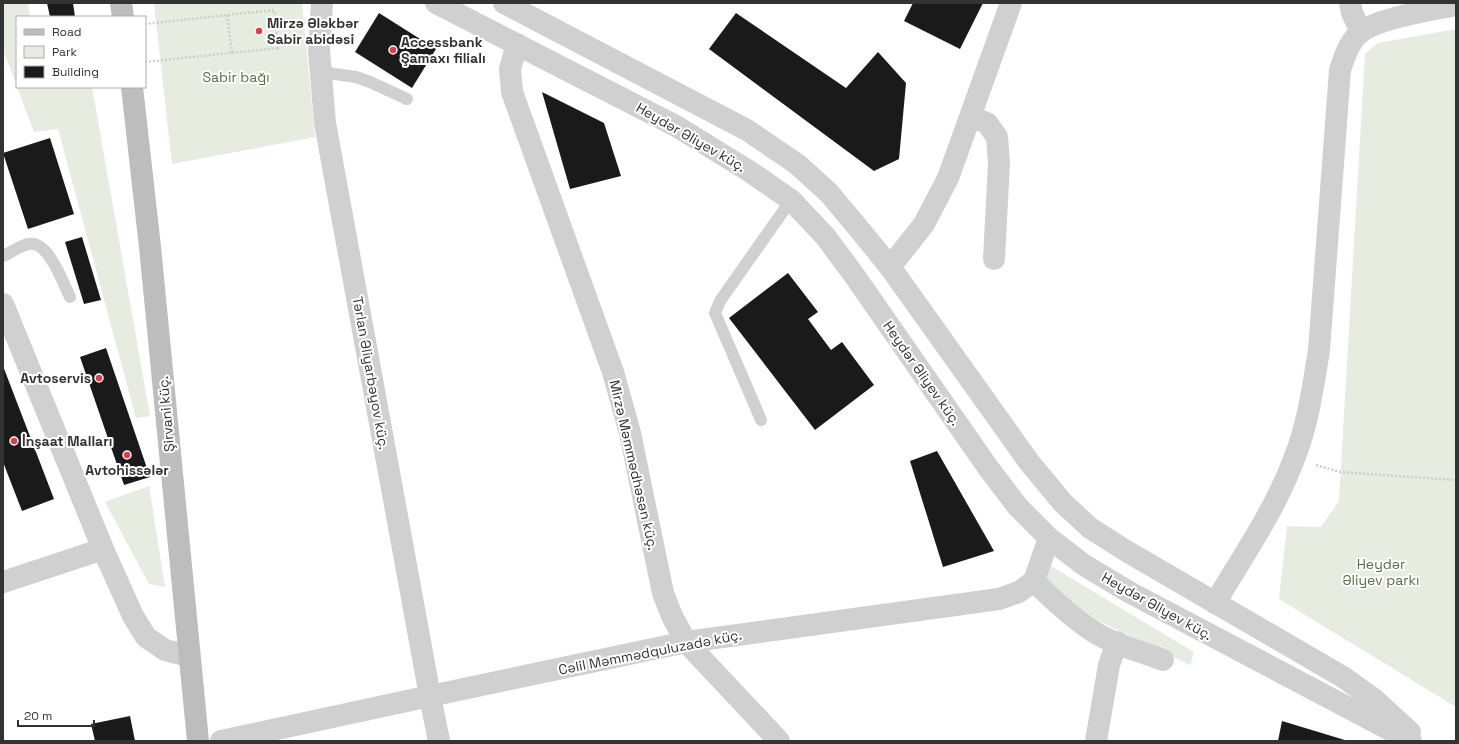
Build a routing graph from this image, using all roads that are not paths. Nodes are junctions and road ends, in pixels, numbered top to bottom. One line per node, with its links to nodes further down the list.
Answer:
1 (121, 3): 8 (main road)
2 (322, 3): 11 (street, Tərlan Əliyarbəyov küç.)
3 (436, 3): 10 (street, Heydər Əliyev küç.)
4 (504, 3): 18 (street)
5 (1011, 3): 14 (street)
6 (1350, 3): 9 (street)
7 (1456, 4): 9 (street)
8 (123, 16)
9 (1360, 32): 26 (street)
10 (517, 44): 15 (street, Heydər Əliyev küç.); 27 (street, Mirzə Məmmədhəsən küç.)
11 (321, 72): 13 (lane); 31 (street, Tərlan Əliyarbəyov küç.)
12 (132, 88): 29 (main road, Şirvani küç.)
13 (407, 99)
14 (971, 117): 17 (street); 18 (street)
15 (791, 200): 21 (lane); 22 (street, Heydər Əliyev küç.)
16 (3, 256): 19 (lane)
17 (994, 259)
18 (890, 267): 26 (street)
19 (70, 297)
20 (3, 304): 23 (street)
21 (761, 420)
22 (1049, 538): 24 (street); 37 (street, Heydər Əliyev küç.)
23 (103, 549): 25 (street); 29 (street)
24 (1034, 581): 27 (street, Cəlil Məmmədquluzadə küç.); 28 (street)
25 (3, 582)
26 (1215, 603): 38 (street)
27 (686, 642): 31 (street, Cəlil Məmmədquluzadə küç.); 35 (street, Mirzə Məmmədhəsən küç.)
28 (1117, 642): 30 (street); 36 (street)
29 (189, 656): 32 (main road, Şirvani küç.)
30 (1163, 660)
31 (430, 696): 33 (street, Cəlil Məmmədquluzadə küç.); 34 (street, Tərlan Əliyarbəyov küç.)
32 (198, 741)
33 (221, 741)
34 (439, 741)
35 (779, 741)
36 (1096, 741)
37 (1410, 741)
38 (1420, 741)

